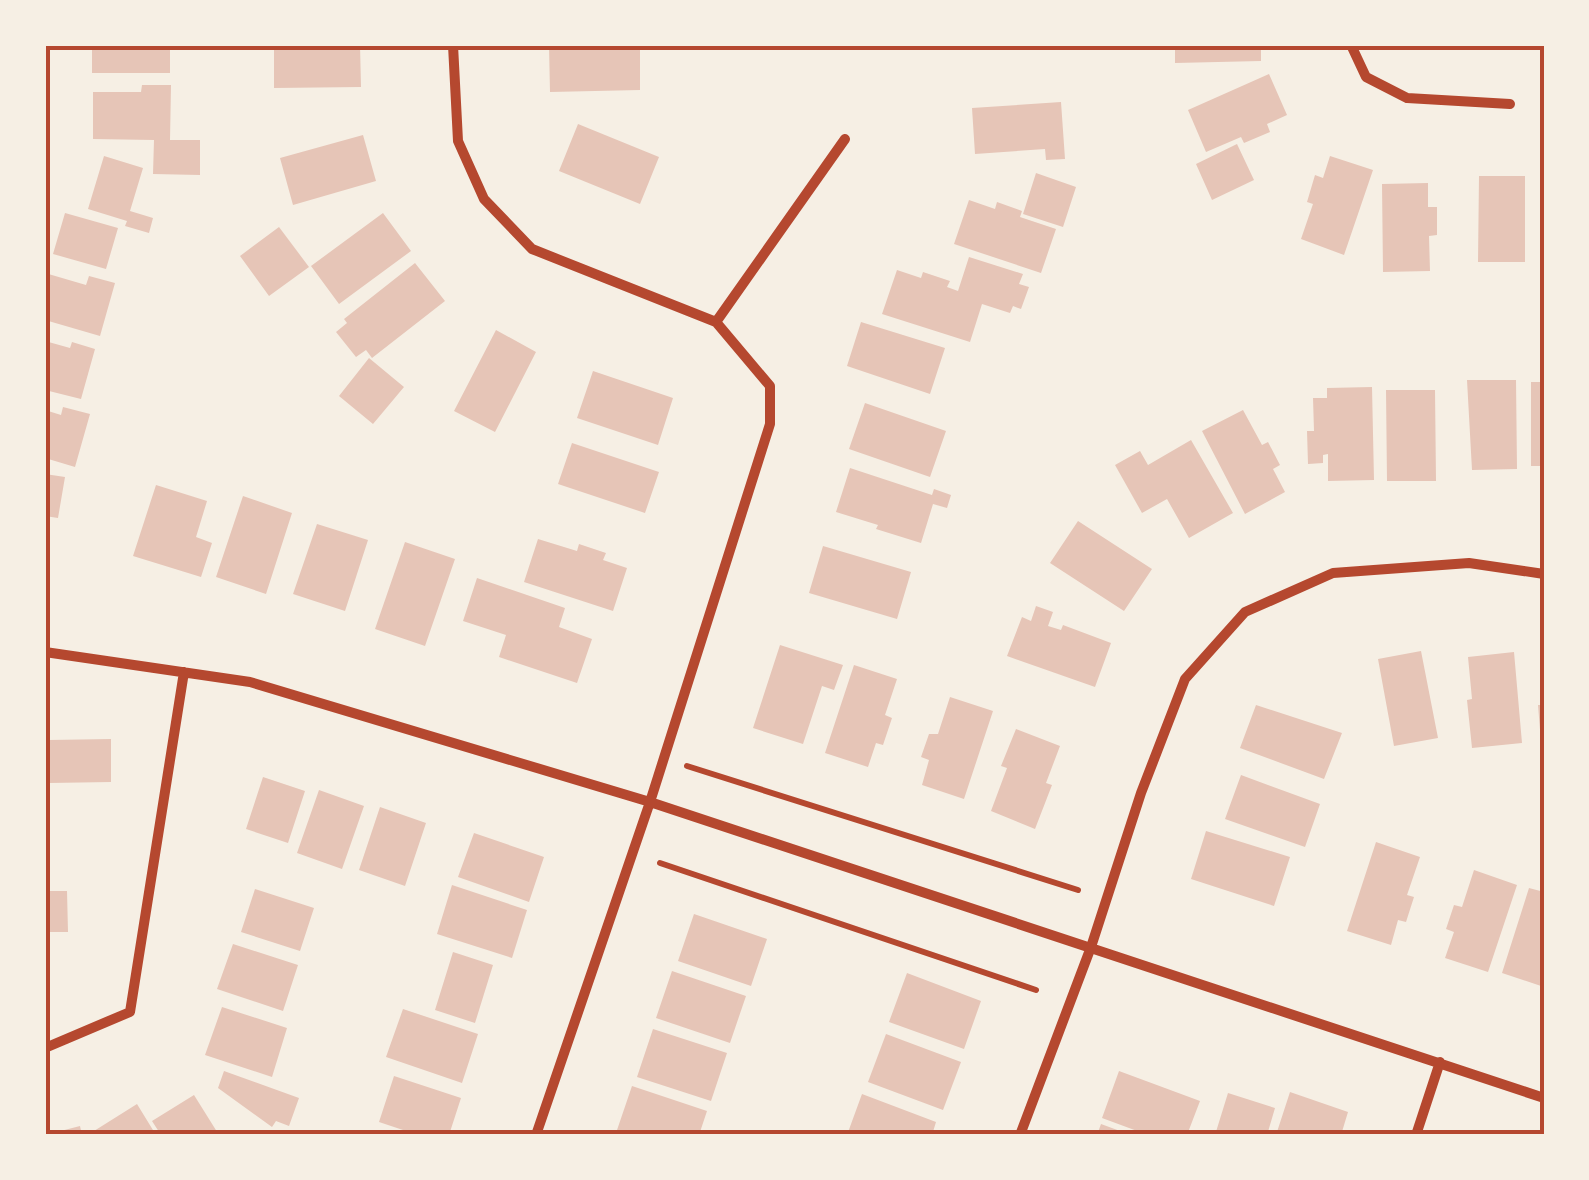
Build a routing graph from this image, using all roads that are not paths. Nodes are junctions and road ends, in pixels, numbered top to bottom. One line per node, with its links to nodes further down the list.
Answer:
1 (453, 45): 5 (street)
2 (1351, 45): 3 (street)
3 (1510, 104)
4 (845, 139): 5 (street)
5 (716, 322): 9 (street)
6 (1544, 574): 10 (street)
7 (45, 652): 8 (street)
8 (184, 672): 9 (street); 11 (street)
9 (650, 802): 10 (street); 14 (street)
10 (1091, 947): 12 (street); 15 (street)
11 (45, 1048)
12 (1440, 1062): 13 (street); 16 (street)
13 (1544, 1098)
14 (536, 1135)
15 (1020, 1135)
16 (1416, 1135)

